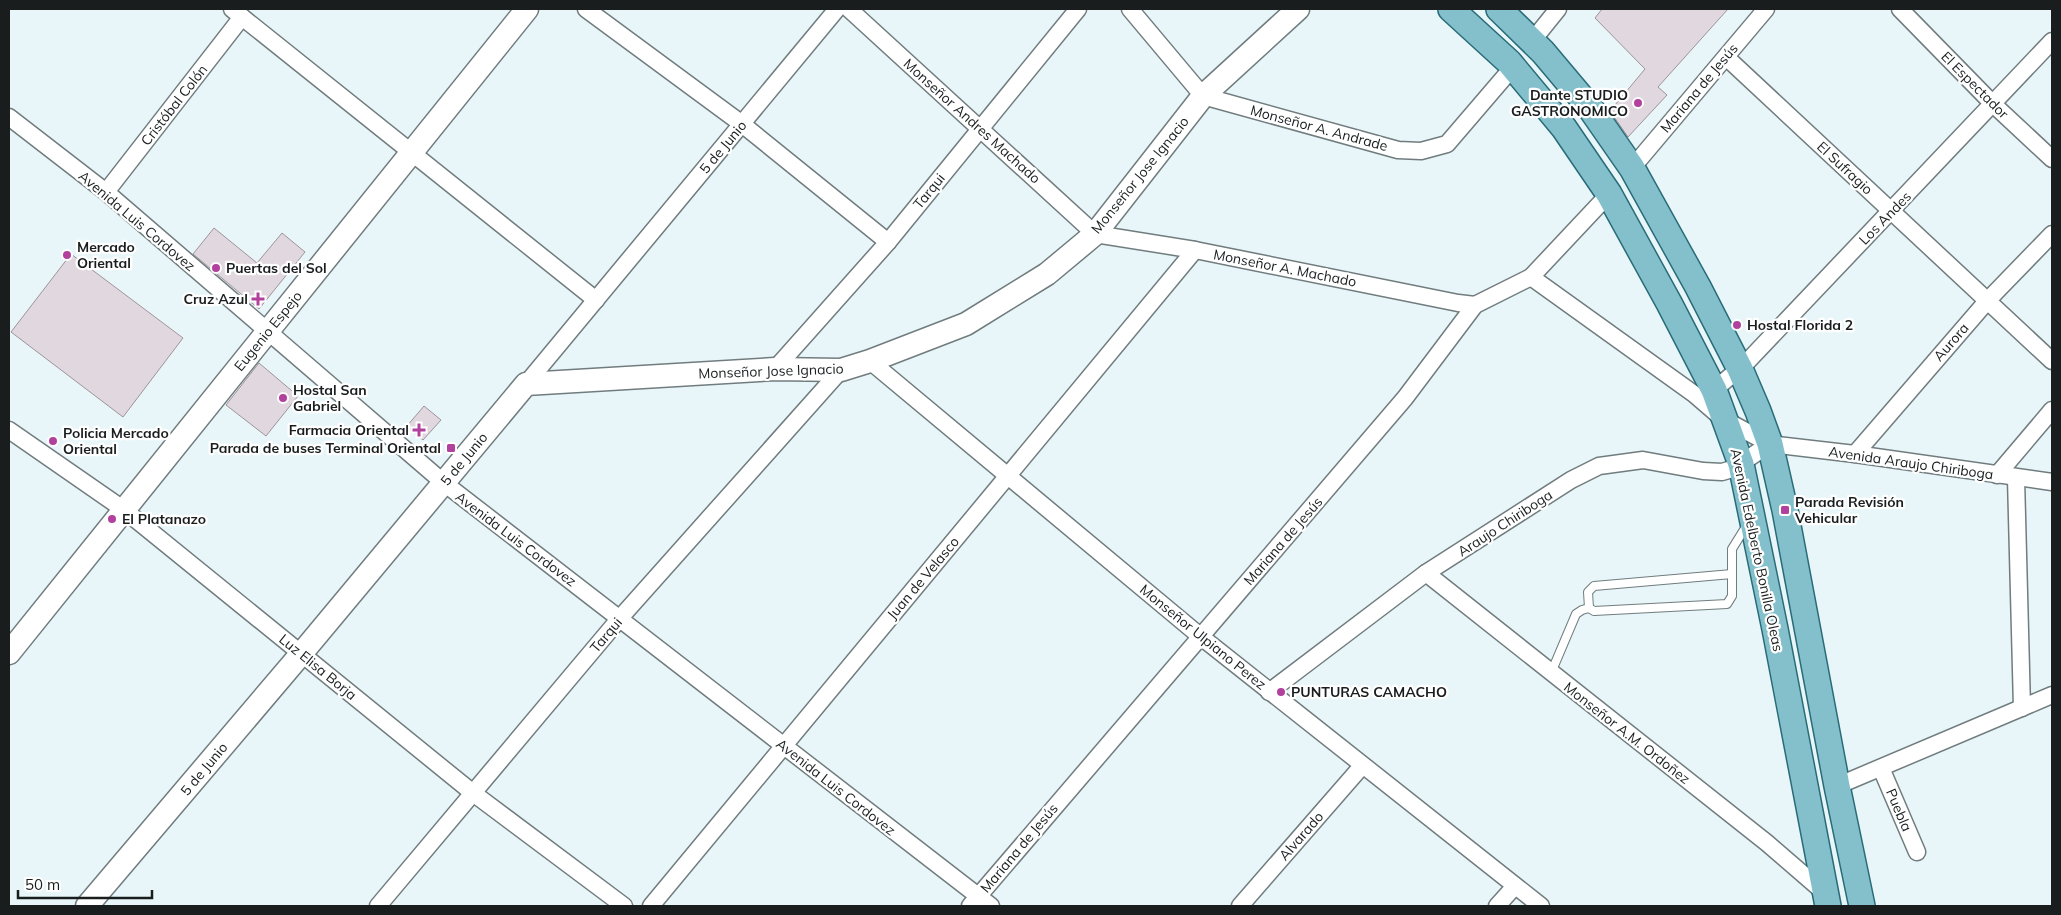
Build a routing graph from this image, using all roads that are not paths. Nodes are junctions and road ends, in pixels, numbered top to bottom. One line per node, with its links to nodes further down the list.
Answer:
1 (527, 9): 23 (street, Eugenio Espejo)
2 (586, 9): 21 (street)
3 (837, 9): 21 (street, 5 de Junio)
4 (849, 9): 22 (street, Monseñor Andres Machado)
5 (1078, 9): 22 (street, Tarqui)
6 (1130, 9): 18 (street)
7 (1298, 9): 18 (street, Monseñor Jose Ignacio)
8 (1451, 9): 17 (main road, Avenida Edelberto Bonilla Oleas)
9 (1499, 9): 14 (main road)
10 (1558, 9): 14 (street)
11 (1766, 9): 16 (street, Mariana de Jesús)
12 (1900, 9): 19 (street, El Espectador)
13 (237, 13): 23 (street); 26 (street, Cristóbal Colón)
14 (1533, 40): 25 (main road)
15 (2052, 41): 19 (street, Los Andes)
16 (1726, 57): 25 (street, Mariana de Jesús); 28 (street, El Sufragio)
17 (1513, 67): 18 (street, Monseñor A. Andrade); 27 (main road, Avenida Edelberto Bonilla Oleas)
18 (1203, 96): 29 (street, Monseñor Jose Ignacio)
19 (1993, 104): 24 (street, El Espectador); 28 (street, Los Andes)
20 (9, 118): 26 (street, Avenida Luis Cordovez)
21 (742, 124): 31 (street); 34 (street, 5 de Junio)
22 (979, 128): 29 (street, Monseñor Andres Machado); 31 (street, Tarqui)
23 (412, 151): 34 (street); 37 (street, Eugenio Espejo)
24 (2052, 159)
25 (1632, 168): 41 (main road)
26 (106, 192): 37 (street, Avenida Luis Cordovez)
27 (1609, 194): 33 (street, Mariana de Jesús); 44 (main road, Avenida Edelberto Bonilla Oleas)
28 (1891, 211): 35 (street, El Sufragio); 41 (street, Los Andes)
29 (1095, 234): 32 (street, Monseñor A. Machado); 38 (street, Monseñor Jose Ignacio)
30 (2052, 234): 35 (street, Aurora)
31 (888, 242): 40 (street, Tarqui)
32 (1195, 250): 36 (street, Monseñor A. Machado); 52 (street, Juan de Velasco)
33 (1531, 278): 36 (street, Mariana de Jesús); 46 (street)
34 (596, 300): 43 (street, 5 de Junio)
35 (1988, 300): 39 (street, El Sufragio); 49 (street, Aurora)
36 (1475, 305): 62 (street, Mariana de Jesús)
37 (268, 331): 55 (street, Avenida Luis Cordovez); 56 (street, Eugenio Espejo)
38 (870, 361): 42 (street, Monseñor Jose Ignacio); 52 (street, Monseñor Ulpiano Perez)
39 (2052, 362)
40 (775, 369): 42 (street, Monseñor Jose Ignacio); 43 (street, Monseñor Jose Ignacio)
41 (1740, 369): 44 (street, Los Andes); 48 (main road)
42 (841, 370): 61 (street, Tarqui)
43 (526, 384): 55 (street, 5 de Junio)
44 (1714, 390): 46 (main road, Avenida Edelberto Bonilla Oleas)
45 (2052, 410): 51 (street)
46 (1723, 419): 48 (street); 50 (main road, Avenida Edelberto Bonilla Oleas)
47 (9, 430): 56 (street, Luz Elisa Borja)
48 (1770, 444): 49 (street, Avenida Araujo Chiriboga); 50 (street, Araujo Chiriboga); 72 (main road)
49 (1855, 454): 51 (street, Avenida Araujo Chiriboga)
50 (1740, 464): 57 (main road, Avenida Edelberto Bonilla Oleas); 58 (street, Araujo Chiriboga)
51 (1998, 475): 53 (street, Avenida Araujo Chiriboga)
52 (1008, 476): 62 (street, Monseñor Ulpiano Perez); 69 (street, Juan de Velasco)
53 (2016, 478): 54 (street, Avenida Araujo Chiriboga); 68 (street)
54 (2052, 482)
55 (444, 483): 61 (street, Avenida Luis Cordovez); 64 (street, 5 de Junio)
56 (123, 509): 63 (street, Eugenio Espejo); 64 (street, Luz Elisa Borja)
57 (1752, 517): 59 (lane); 76 (main road, Avenida Edelberto Bonilla Oleas)
58 (1426, 574): 65 (street, Monseñor A.M. Ordoñez); 66 (street, Araujo Chiriboga)
59 (1732, 574): 60 (lane); 60 (lane)
60 (1589, 608): 65 (lane)
61 (620, 618): 69 (street, Avenida Luis Cordovez); 73 (street, Tarqui)
62 (1200, 636): 66 (street, Monseñor Ulpiano Perez); 77 (street, Mariana de Jesús)
63 (9, 651)
64 (302, 654): 73 (street, Luz Elisa Borja); 78 (street, 5 de Junio)
65 (1551, 673): 76 (street, Monseñor A.M. Ordoñez)
66 (1269, 692): 70 (street, Monseñor Ulpiano Perez)
67 (2052, 695): 68 (street)
68 (2022, 708): 71 (street)
69 (784, 746): 77 (street, Avenida Luis Cordovez); 81 (street, Juan de Velasco)
70 (1362, 766): 75 (street, Monseñor Ulpiano Perez); 82 (street, Alvarado)
71 (1881, 768): 72 (street); 74 (street, Puebla)
72 (1837, 786): 85 (main road)
73 (473, 792): 79 (street, Tarqui); 80 (street, Luz Elisa Borja)
74 (1917, 852)
75 (1515, 886): 83 (street); 84 (street, Monseñor Ulpiano Perez)
76 (1827, 900)
77 (980, 903)
78 (92, 905)
79 (378, 906)
80 (624, 906)
81 (651, 906)
82 (1240, 906)
83 (1497, 906)
84 (1541, 906)
85 (1862, 906)

